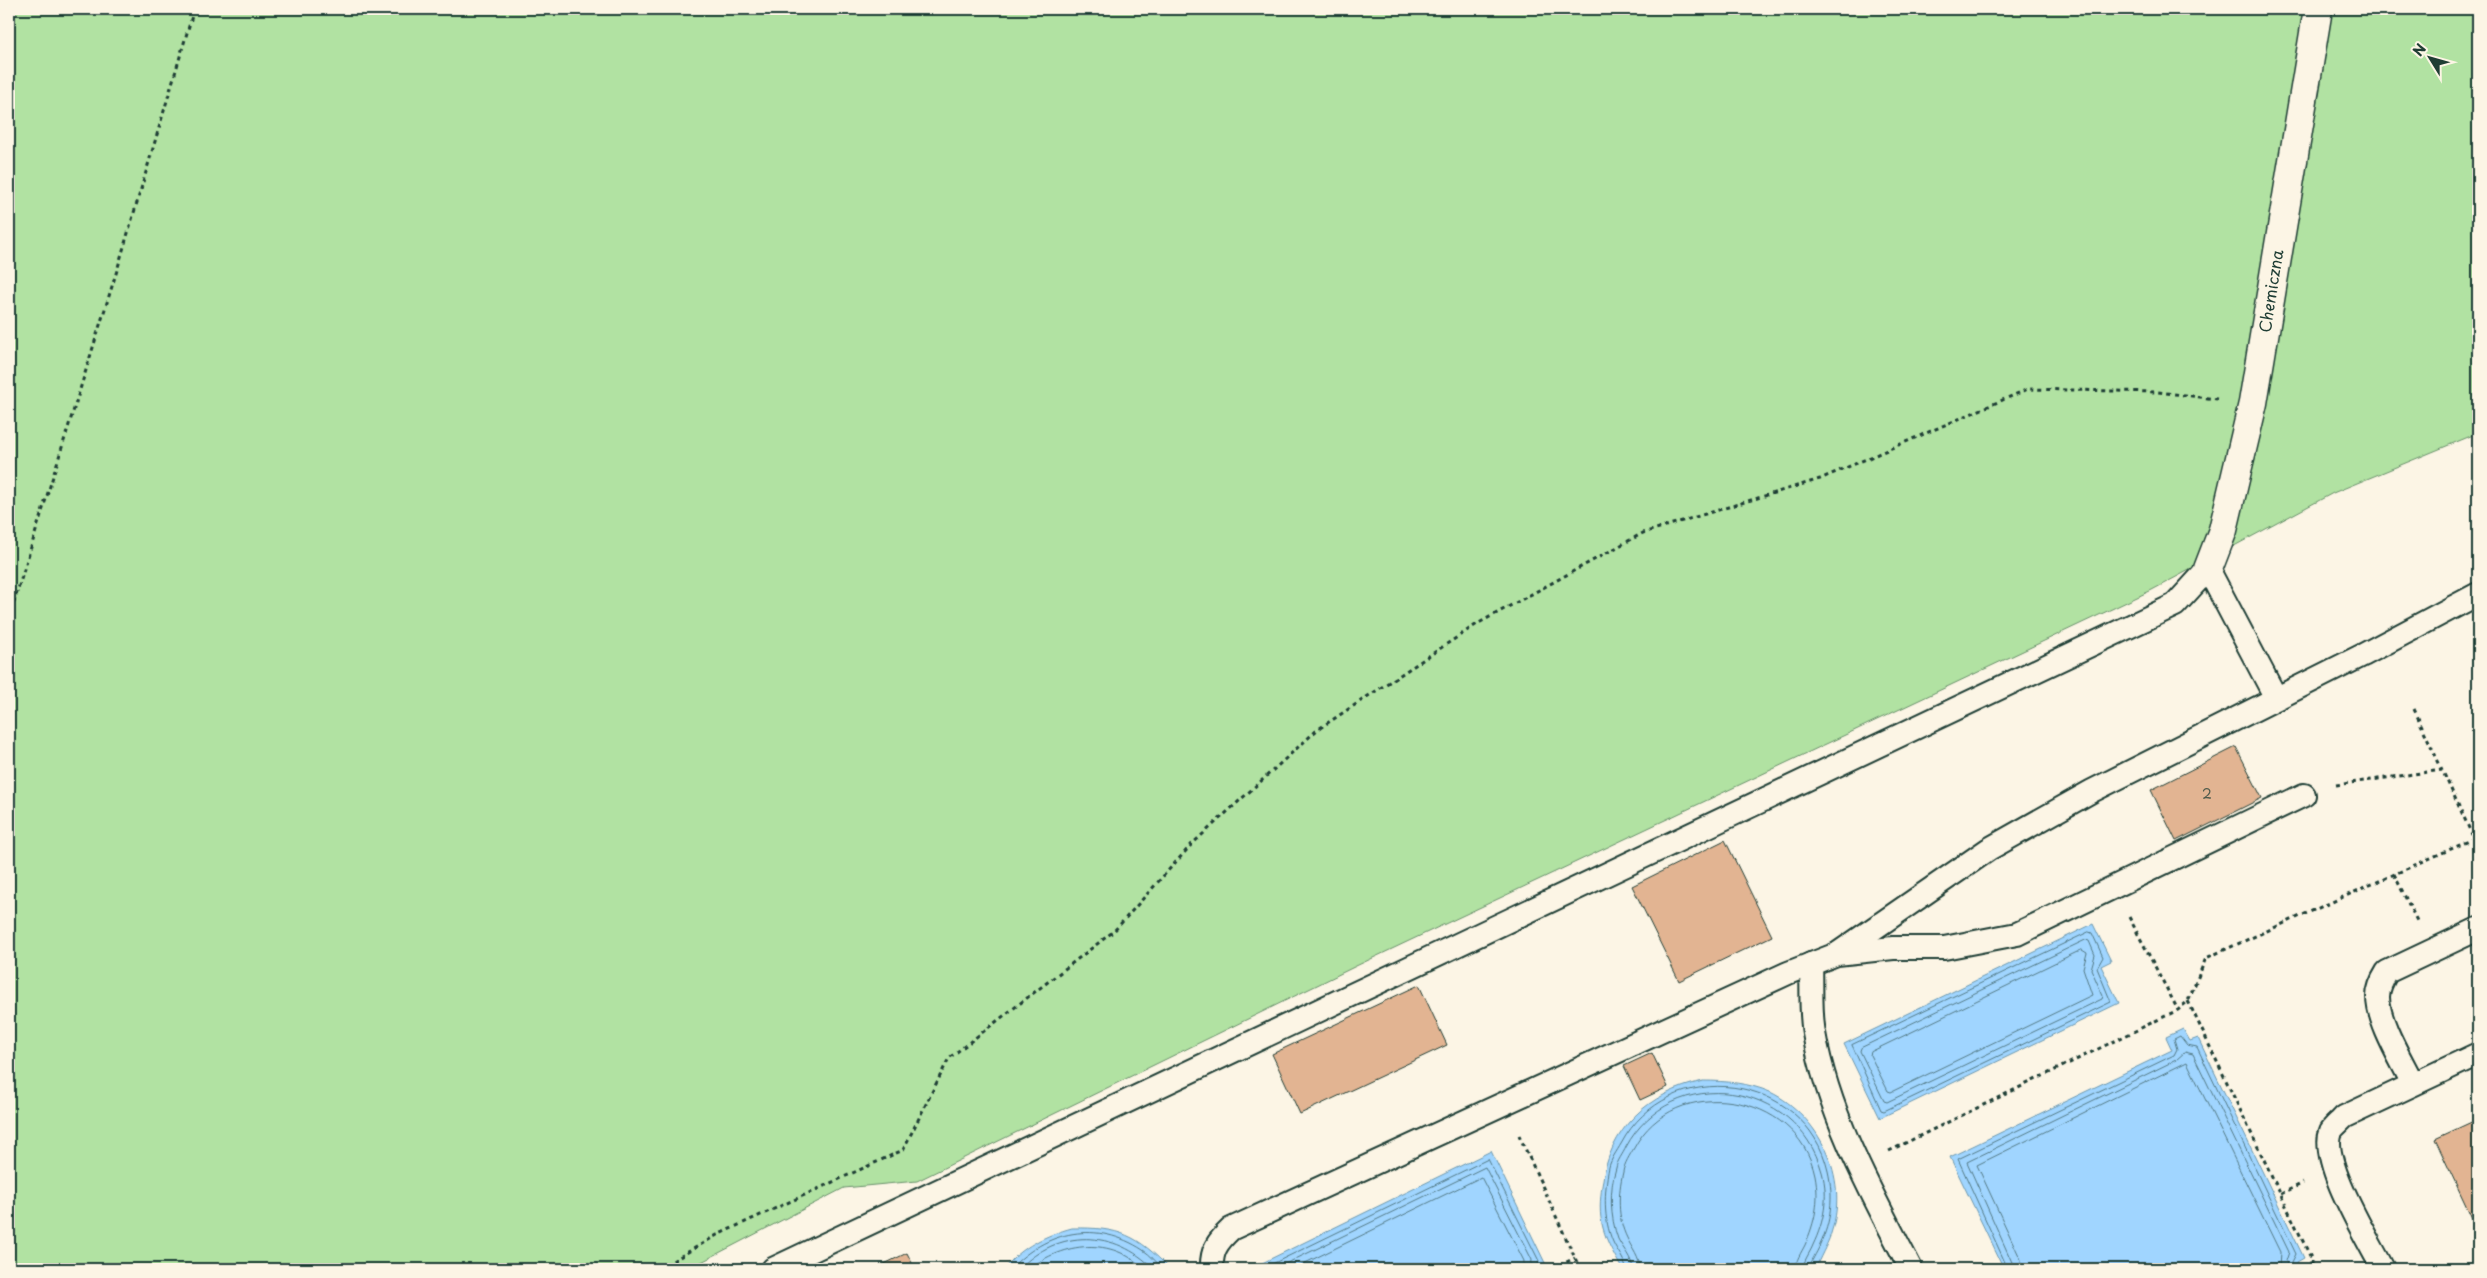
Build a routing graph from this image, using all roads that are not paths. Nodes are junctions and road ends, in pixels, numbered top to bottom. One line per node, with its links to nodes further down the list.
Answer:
1 (2318, 9): 2 (street, Chemiczna)
2 (2208, 569): 4 (lane); 12 (lane)
3 (2478, 594): 4 (lane)
4 (2276, 698): 7 (lane)
5 (2304, 795): 7 (lane)
6 (2478, 929): 10 (lane)
7 (1837, 954): 8 (lane)
8 (1811, 964): 11 (lane); 13 (lane)
9 (2478, 1054): 10 (lane)
10 (2413, 1084): 14 (lane)
11 (1905, 1268)
12 (773, 1269)
13 (1212, 1269)
14 (2383, 1269)

